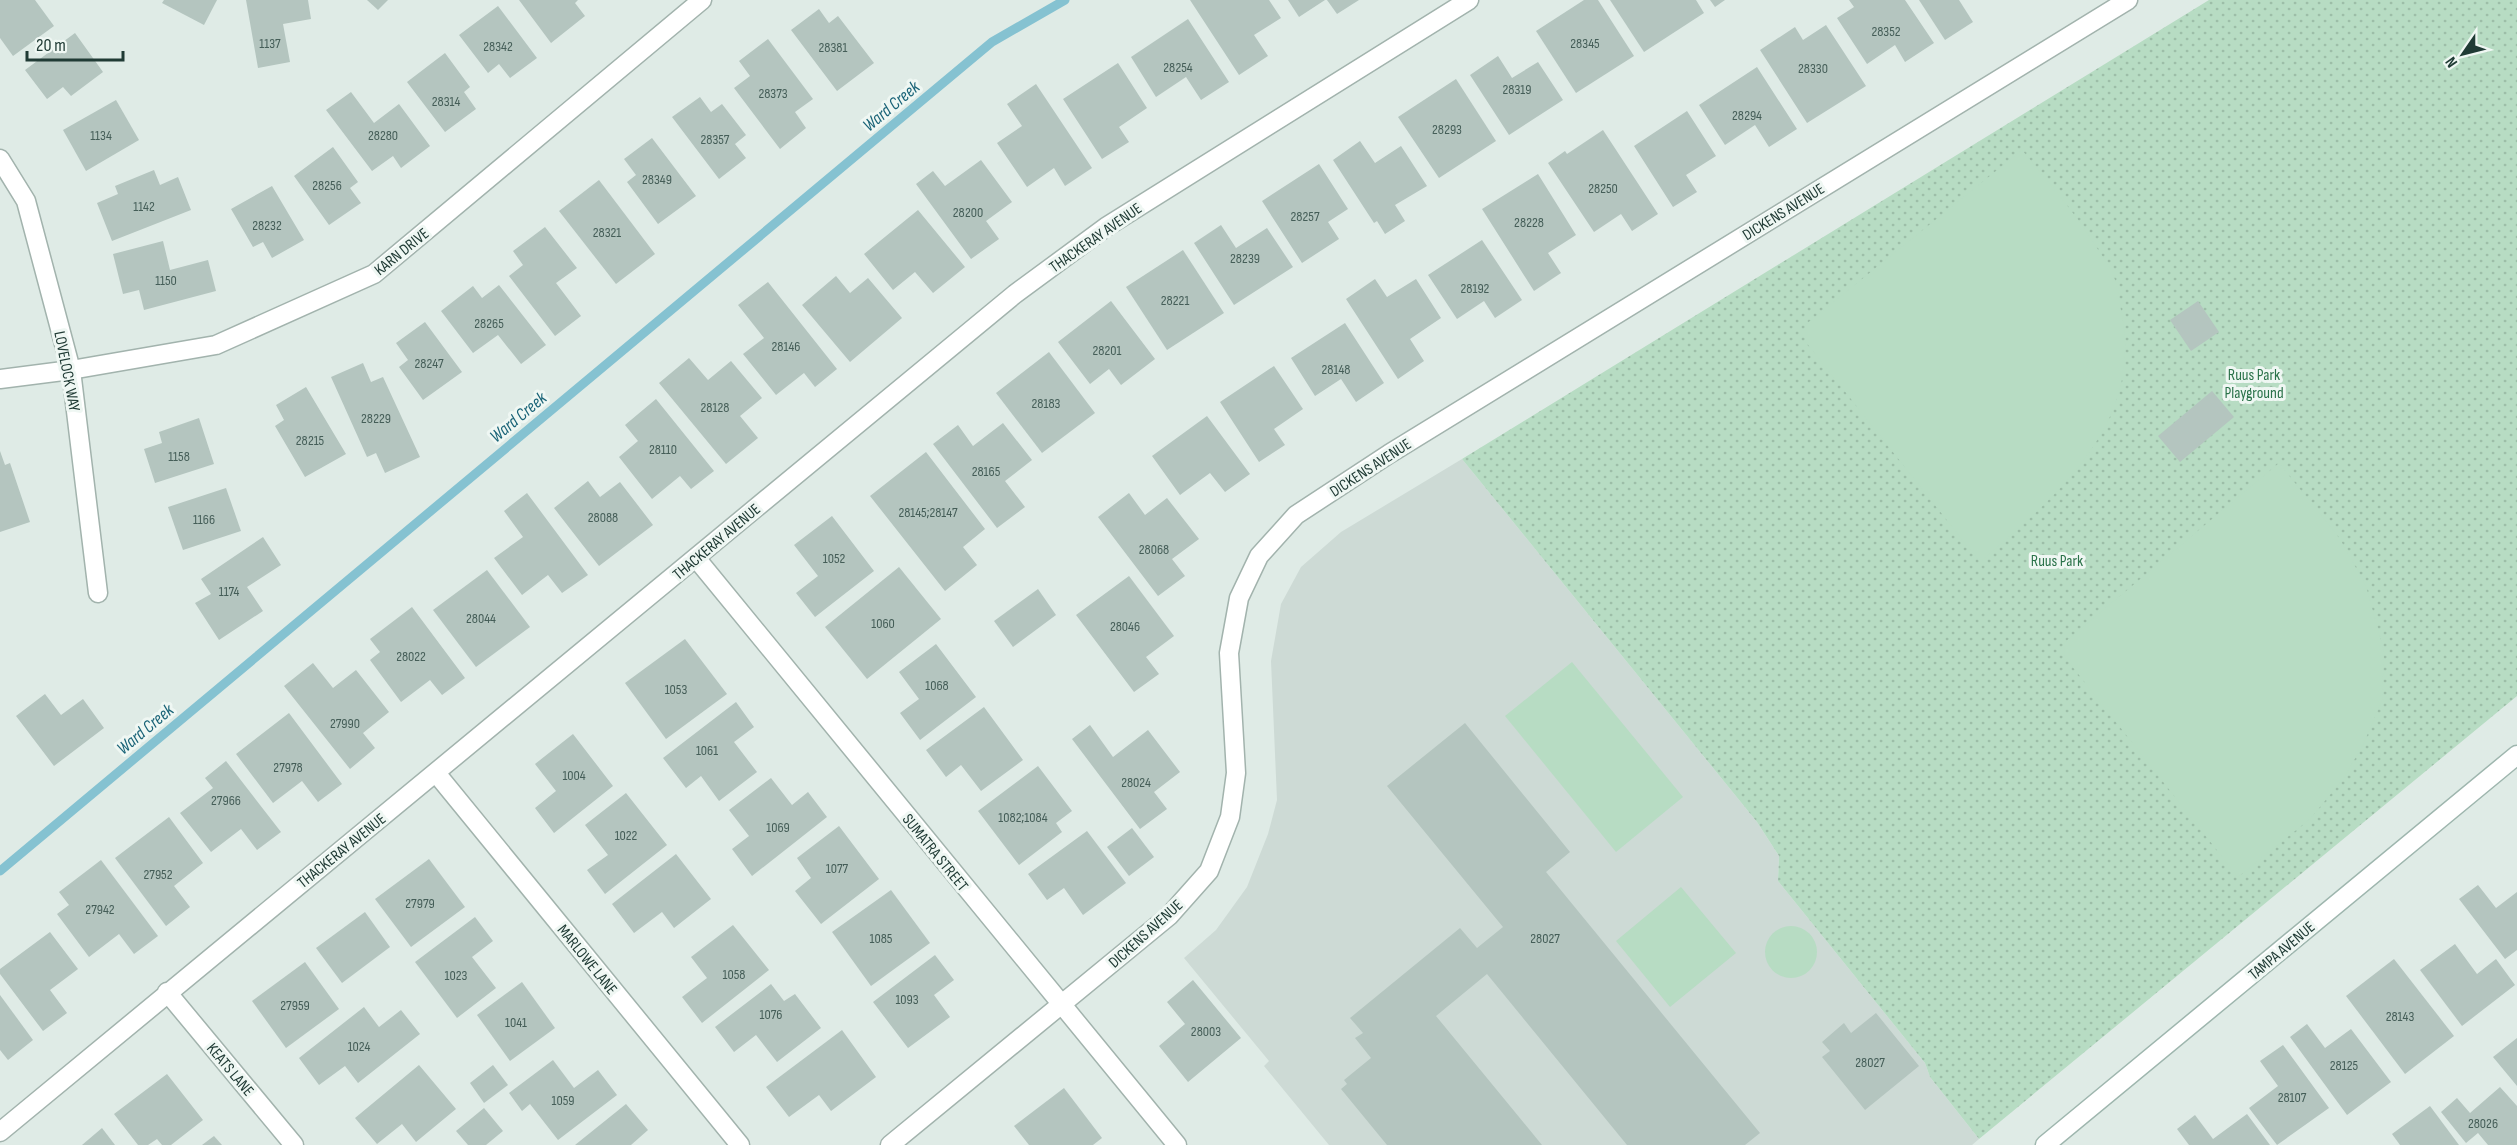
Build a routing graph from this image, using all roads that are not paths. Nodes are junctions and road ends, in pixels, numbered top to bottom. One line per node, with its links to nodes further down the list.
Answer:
1 (702, 0): 5 (street, KARN DRIVE)
2 (1469, 0): 7 (street, THACKERAY AVENUE)
3 (2128, 0): 12 (street, DICKENS AVENUE)
4 (0, 159): 5 (street, LOVELOCK WAY)
5 (71, 370): 6 (street, KARN DRIVE); 8 (street, LOVELOCK WAY)
6 (0, 379)
7 (696, 558): 10 (street, THACKERAY AVENUE); 12 (street, SUMATRA STREET)
8 (98, 593)
9 (2517, 755): 18 (street, TAMPA AVENUE)
10 (436, 773): 11 (street, THACKERAY AVENUE); 15 (street, MARLOWE LANE)
11 (167, 992): 13 (street, THACKERAY AVENUE); 14 (street, KEATS LANE)
12 (1061, 1006): 16 (street, DICKENS AVENUE); 17 (street, SUMATRA STREET)
13 (0, 1132)
14 (294, 1145)
15 (740, 1145)
16 (890, 1145)
17 (1177, 1145)
18 (2045, 1145)

